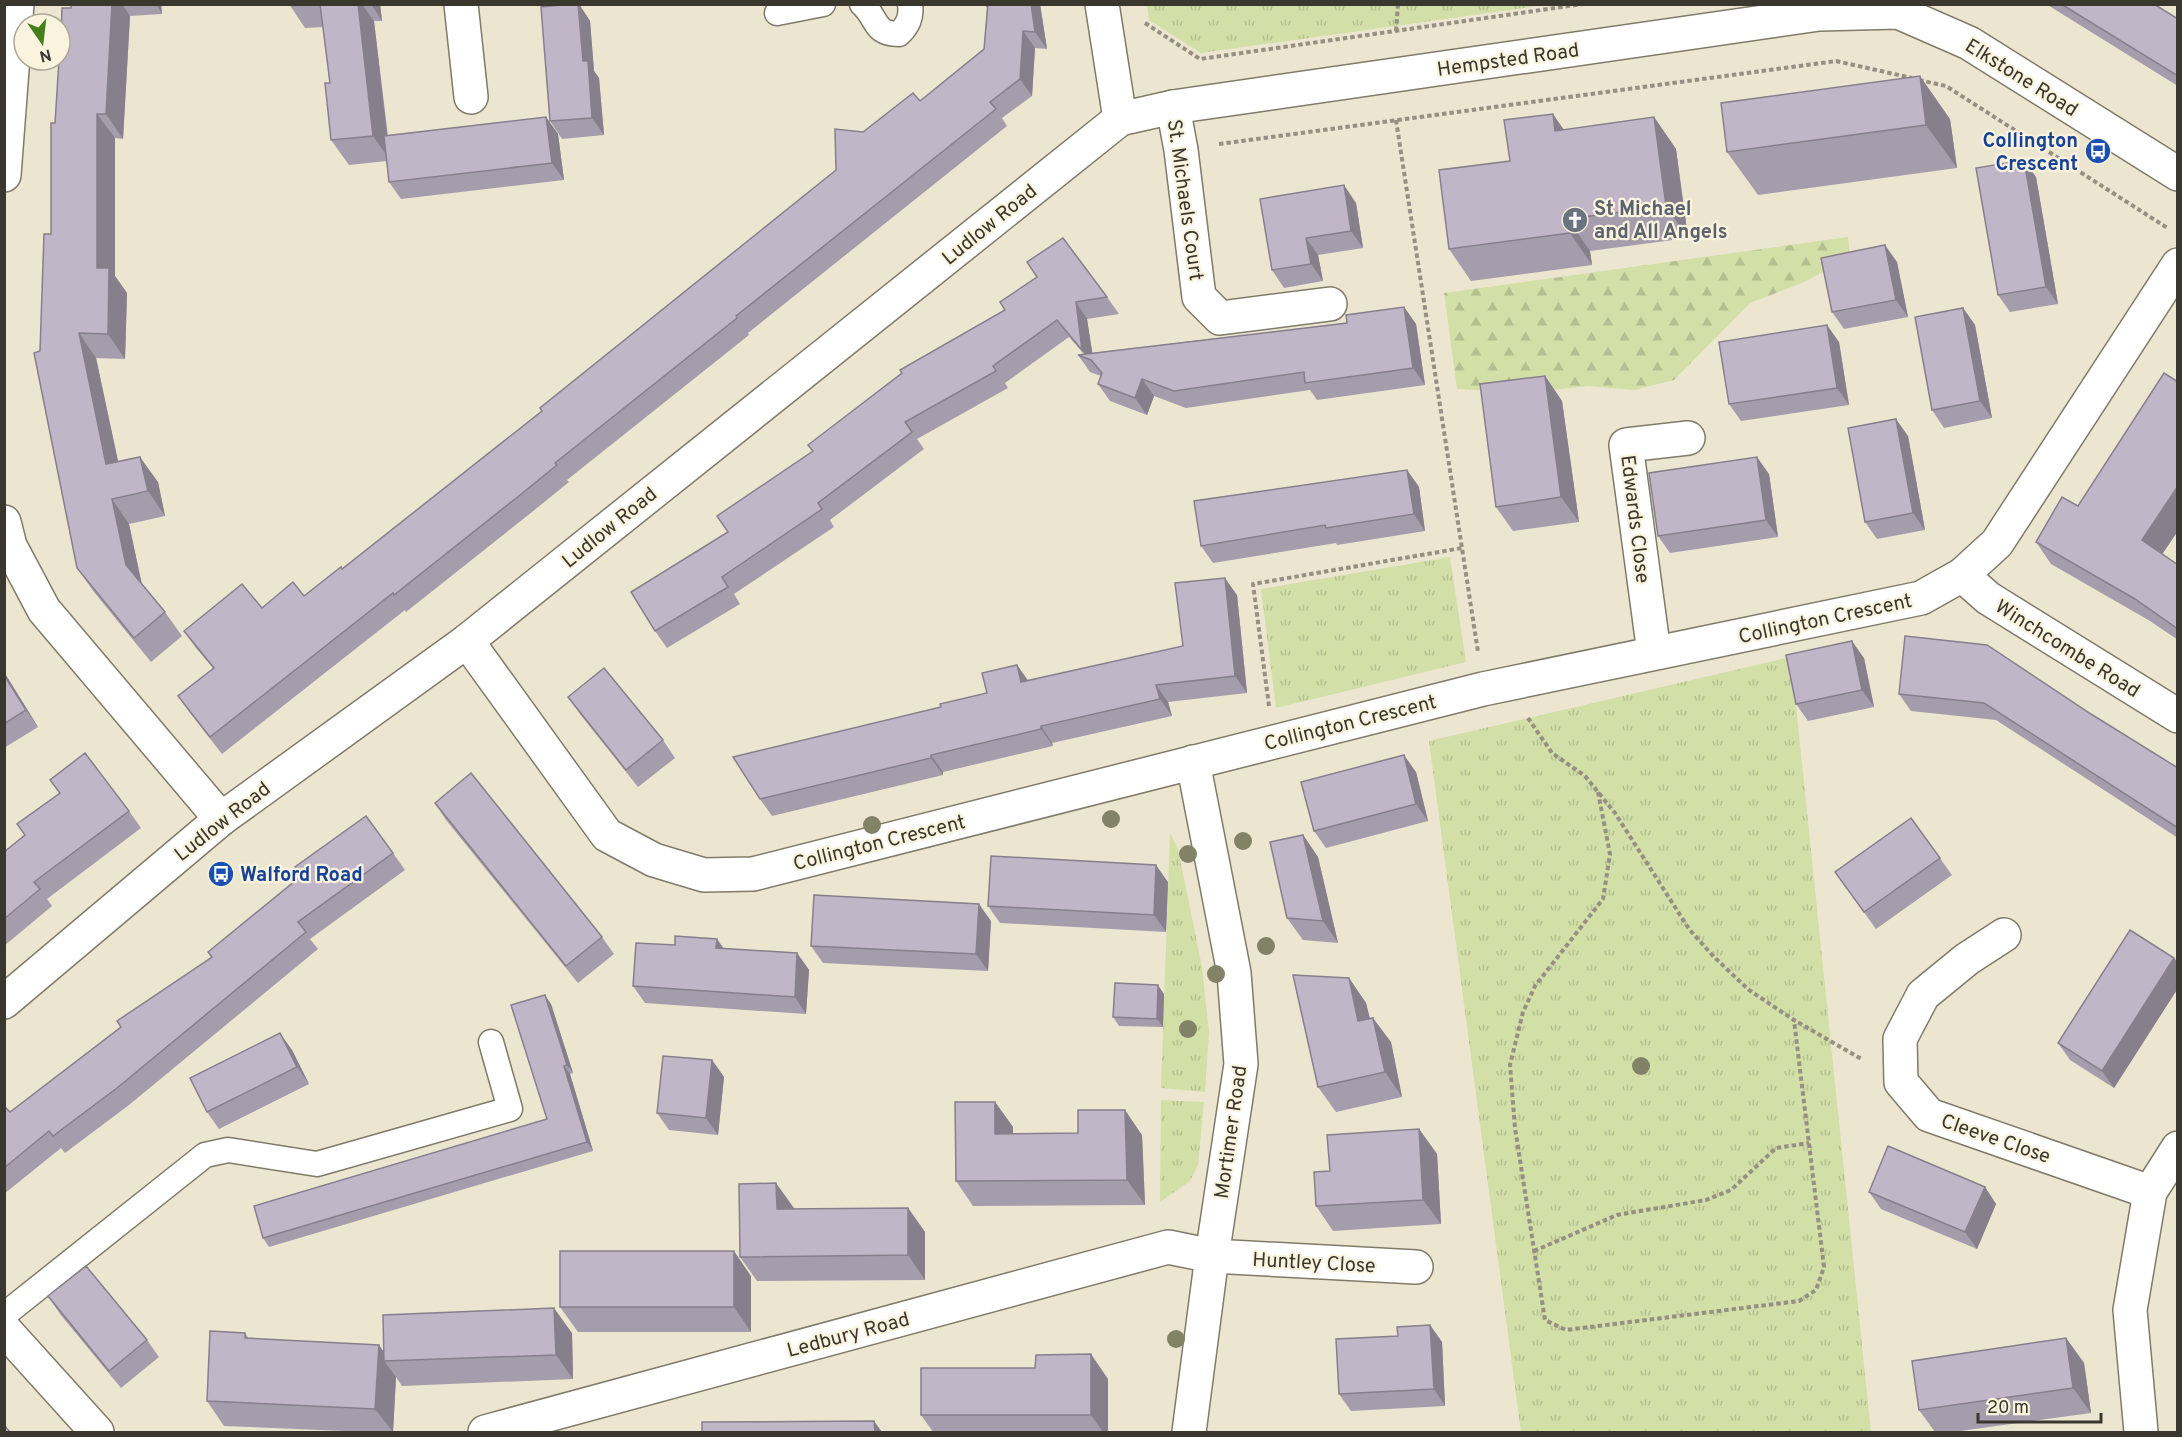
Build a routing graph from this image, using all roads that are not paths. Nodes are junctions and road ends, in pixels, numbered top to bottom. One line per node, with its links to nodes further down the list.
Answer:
1 (17, 4): 13 (street)
2 (460, 4): 9 (street)
3 (823, 4): 8 (lane)
4 (862, 4): 5 (lane)
5 (910, 4)
6 (1102, 4): 11 (street)
7 (1898, 8): 10 (street, Hempsted Road); 12 (street, Elkstone Road)
8 (777, 13)
9 (471, 97)
10 (1173, 107): 11 (street, Hempsted Road); 15 (street, St. Michaels Court)
11 (1120, 119): 19 (street, Ludlow Road)
12 (2178, 174)
13 (4, 175)
14 (2178, 265): 18 (street, Collington Crescent)
15 (1330, 304)
16 (1688, 438): 20 (street, Edwards Close)
17 (4, 522): 23 (street)
18 (1962, 575): 20 (street, Collington Crescent); 21 (street, Winchcombe Road)
19 (466, 641): 22 (street, Collington Crescent); 23 (street, Ludlow Road)
20 (1654, 653): 22 (street, Collington Crescent)
21 (2178, 716)
22 (1193, 762): 29 (street, Mortimer Road)
23 (221, 819): 25 (street, Ludlow Road)
24 (2004, 934): 28 (street, Cleeve Close)
25 (4, 1002)
26 (491, 1042): 31 (lane)
27 (2178, 1148): 28 (street)
28 (2150, 1192): 36 (street)
29 (1212, 1256): 30 (street, Huntley Close); 34 (street, Ledbury Road); 35 (street, Mortimer Road)
30 (1416, 1267)
31 (4, 1315)
32 (4, 1329): 33 (street)
33 (97, 1432)
34 (485, 1432)
35 (1189, 1432)
36 (2141, 1432)

